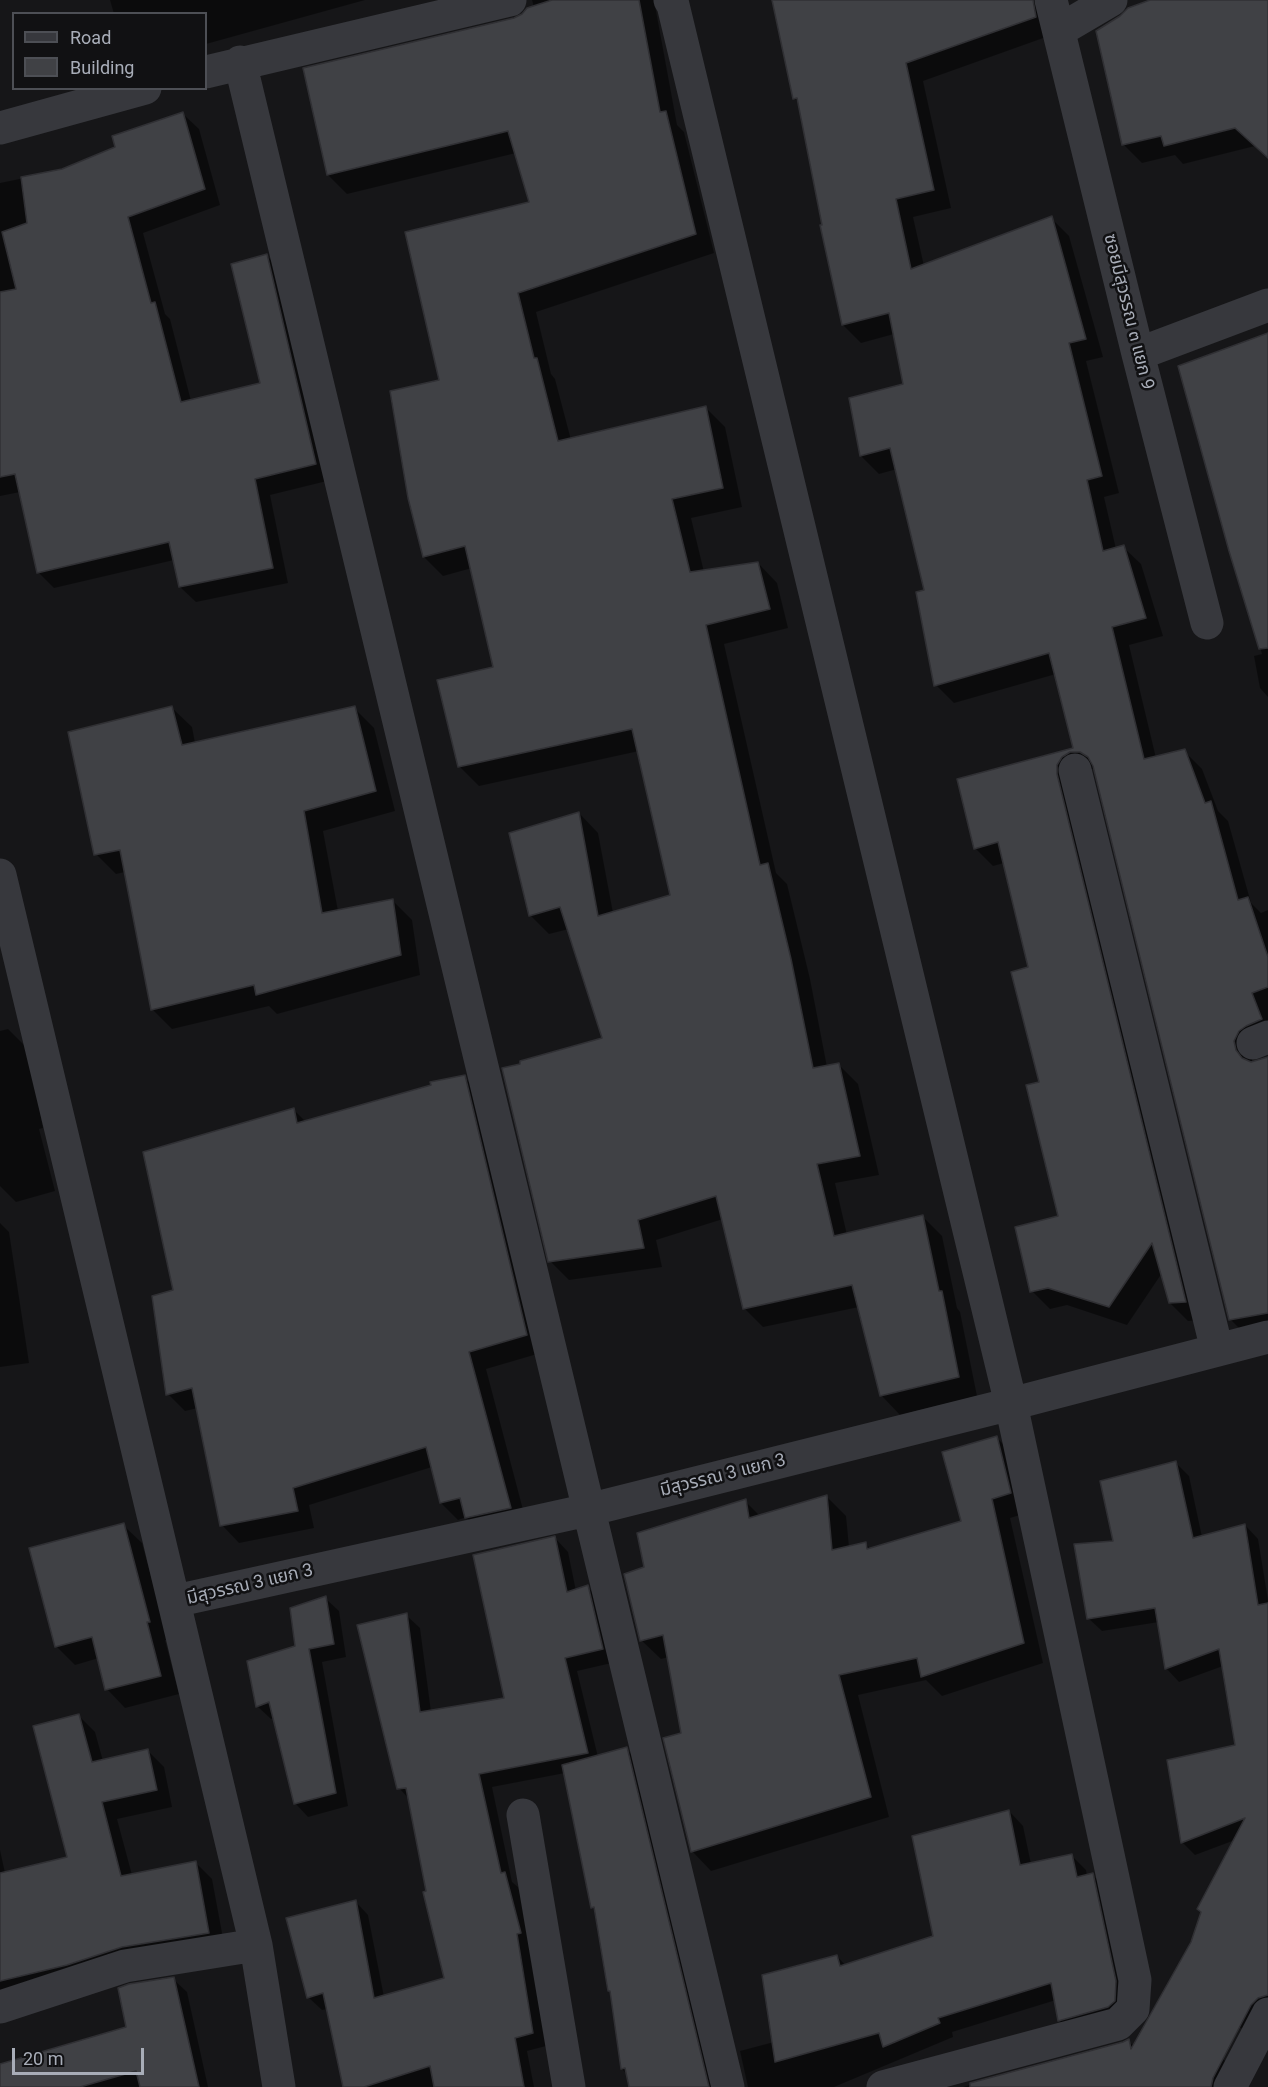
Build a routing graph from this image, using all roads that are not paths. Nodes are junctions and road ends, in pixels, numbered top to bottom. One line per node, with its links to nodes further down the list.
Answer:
1 (510, 0): 5 (street)
2 (670, 0): 16 (street)
3 (1111, 0): 4 (street)
4 (1056, 15): 10 (street, ซอยมีสุวรรณ ๓ แยก 9)
5 (240, 62): 6 (street); 17 (street)
6 (207, 72)
7 (138, 90): 8 (street)
8 (0, 128)
9 (1268, 305): 10 (street)
10 (1138, 354): 11 (street, ซอยมีสุวรรณ ๓ แยก 9)
11 (1207, 623)
12 (1075, 770): 15 (street)
13 (0, 875): 18 (street)
14 (1268, 1337): 15 (street, มีสุวรรณ 3 แยก 3)
15 (1217, 1350): 16 (street, มีสุวรรณ 3 แยก 3)
16 (1011, 1404): 17 (street, มีสุวรรณ 3 แยก 3); 26 (street)
17 (588, 1510): 18 (street, มีสุวรรณ 3 แยก 3); 25 (street)
18 (175, 1601): 20 (street)
19 (523, 1815): 24 (street)
20 (256, 1945): 21 (street); 23 (street)
21 (0, 2007)
22 (1268, 2014): 27 (street)
23 (279, 2087)
24 (569, 2087)
25 (728, 2087)
26 (883, 2087)
27 (1230, 2087)

